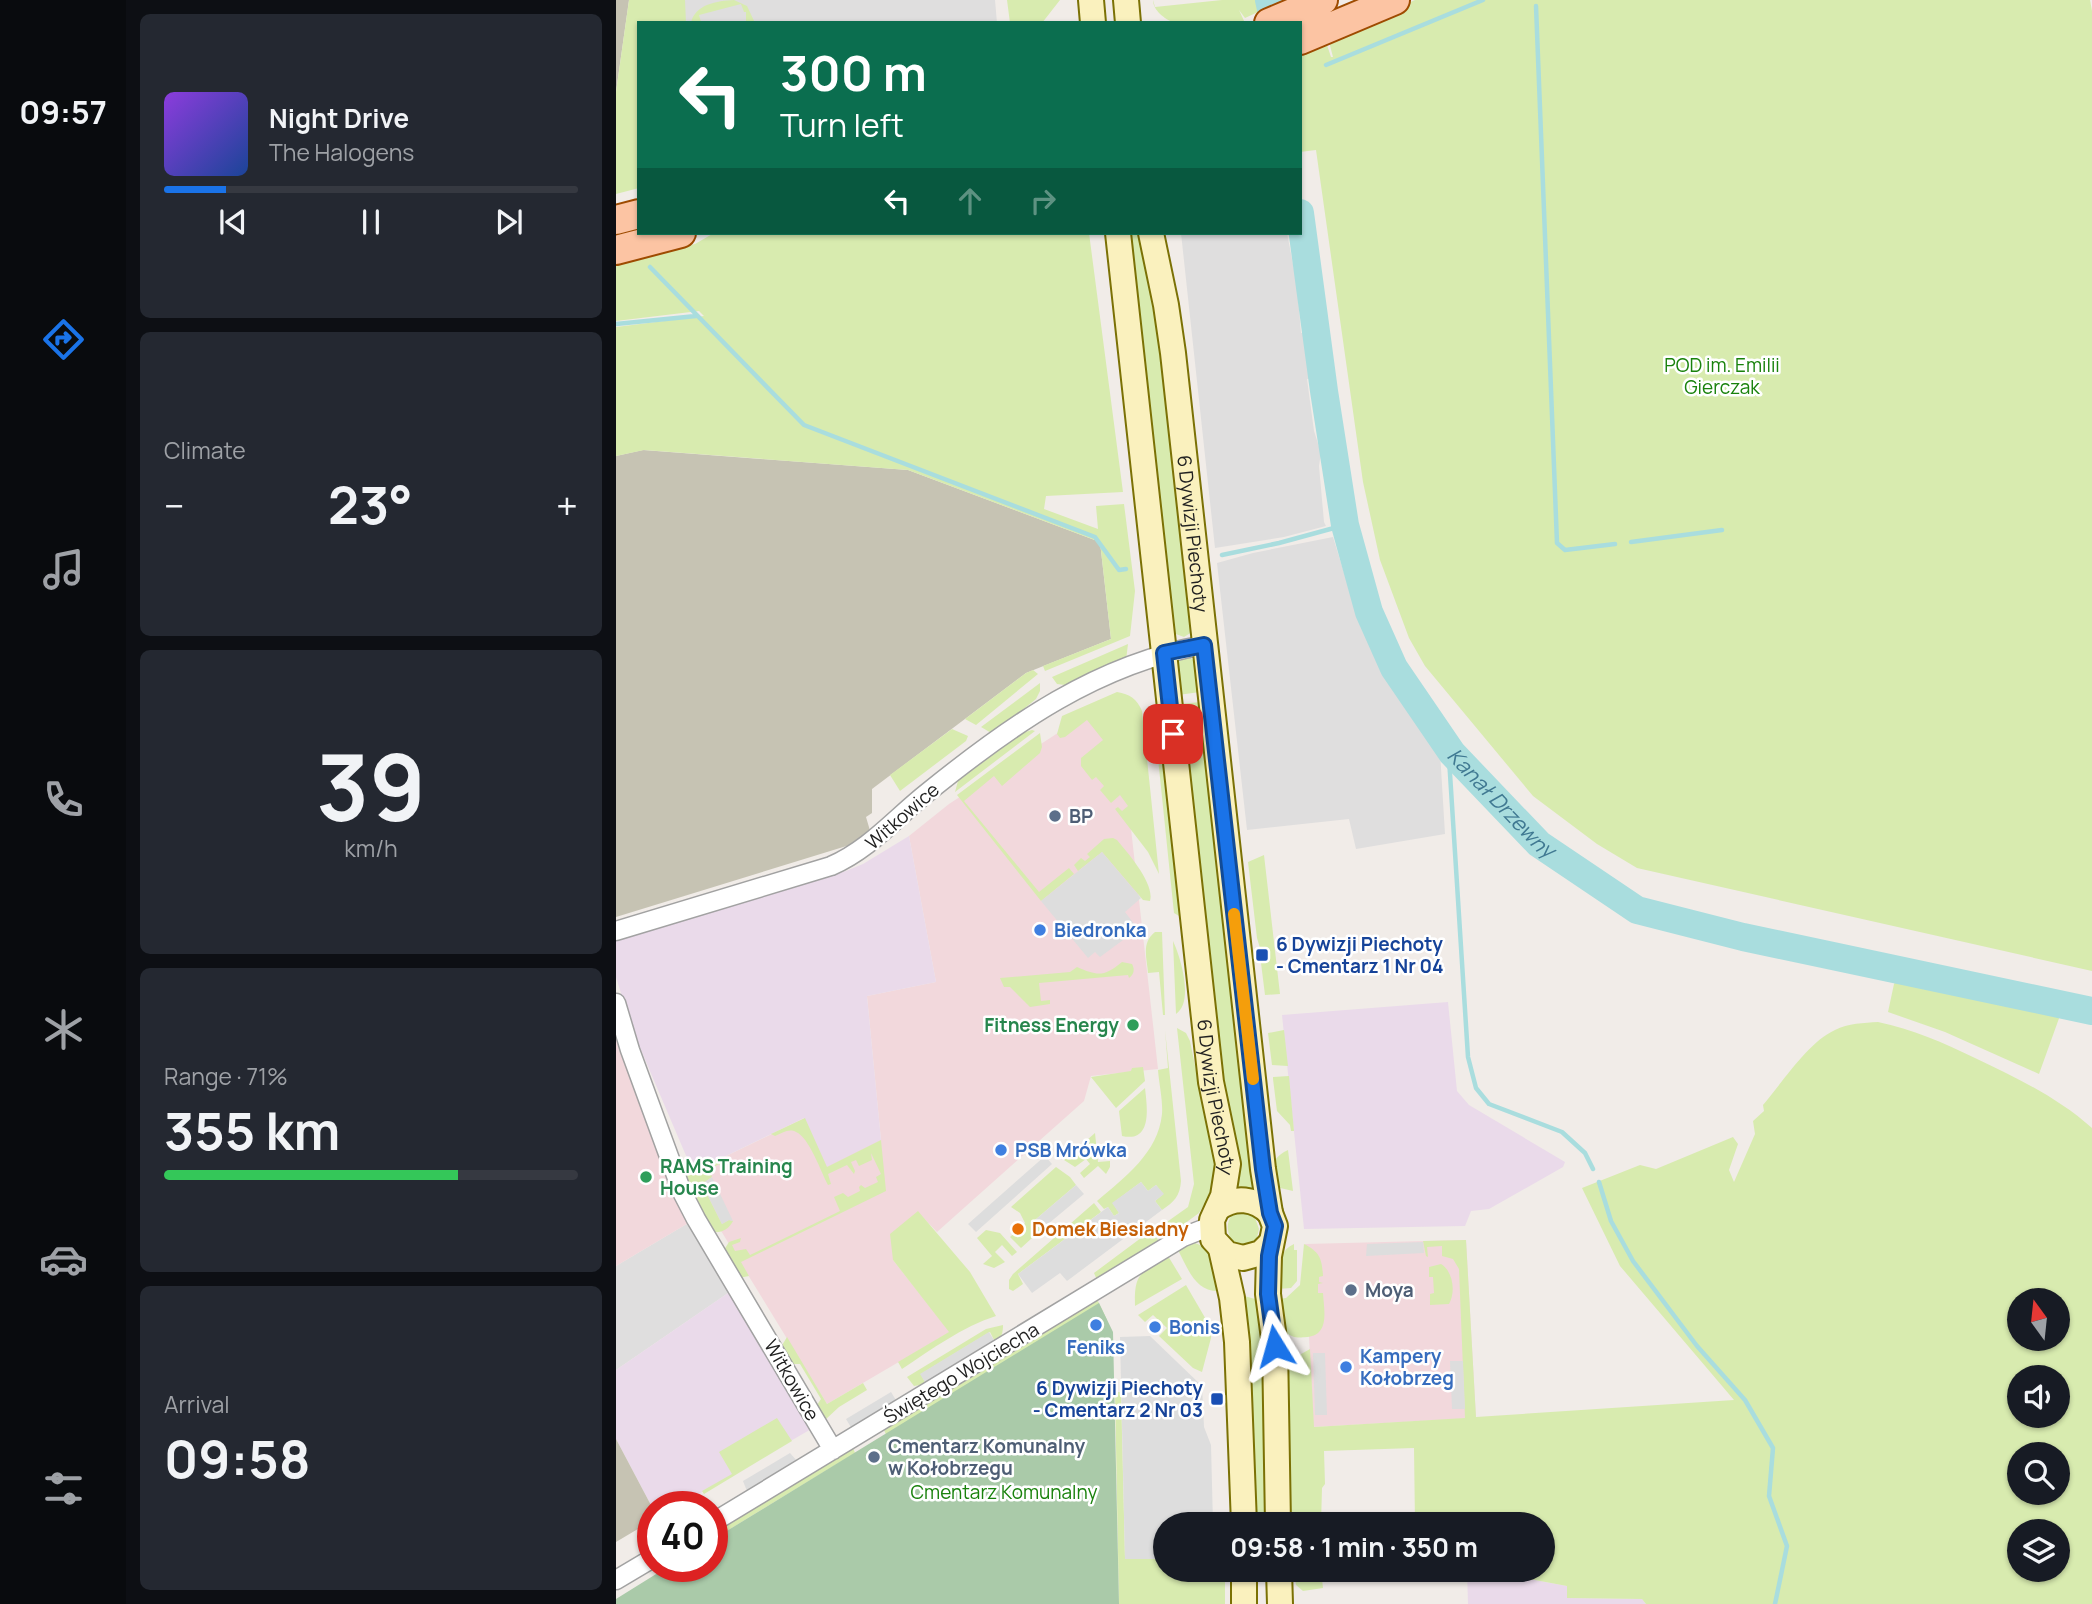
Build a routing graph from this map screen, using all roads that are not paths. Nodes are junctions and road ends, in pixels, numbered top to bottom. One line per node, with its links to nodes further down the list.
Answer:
1 (1091, 0): 5 (street)
2 (1126, 0): 6 (street)
3 (1323, 0): 7 (main road)
4 (1395, 0): 8 (main road)
5 (1093, 21)
6 (1128, 21)
7 (1274, 21)
8 (1302, 39)
9 (637, 215): 10 (main road)
10 (616, 220)
11 (673, 235): 14 (main road)
12 (1118, 235): 16 (street, 6 Dywizji Piechoty)
13 (1151, 235): 15 (street, 6 Dywizji Piechoty)
14 (616, 250)
15 (1204, 645): 16 (street, Witkowice); 19 (street, 6 Dywizji Piechoty)
16 (1164, 653): 17 (street, Witkowice); 20 (street, 6 Dywizji Piechoty)
17 (616, 931)
18 (616, 1003): 23 (street, Witkowice)
19 (1270, 1213): 20 (street, 6 Dywizji Piechoty); 21 (street, 6 Dywizji Piechoty)
20 (1215, 1217): 22 (street); 23 (street, Świętego Wojciecha)
21 (1271, 1243): 22 (street); 25 (street, 6 Dywizji Piechoty)
22 (1221, 1249): 24 (street)
23 (833, 1450): 26 (street, Świętego Wojciecha)
24 (1244, 1512)
25 (1279, 1512)
26 (728, 1513)
27 (637, 1568): 28 (street)
28 (616, 1580)
29 (1244, 1582): 31 (street)
30 (1279, 1582): 32 (street)
31 (1244, 1604)
32 (1280, 1604)

